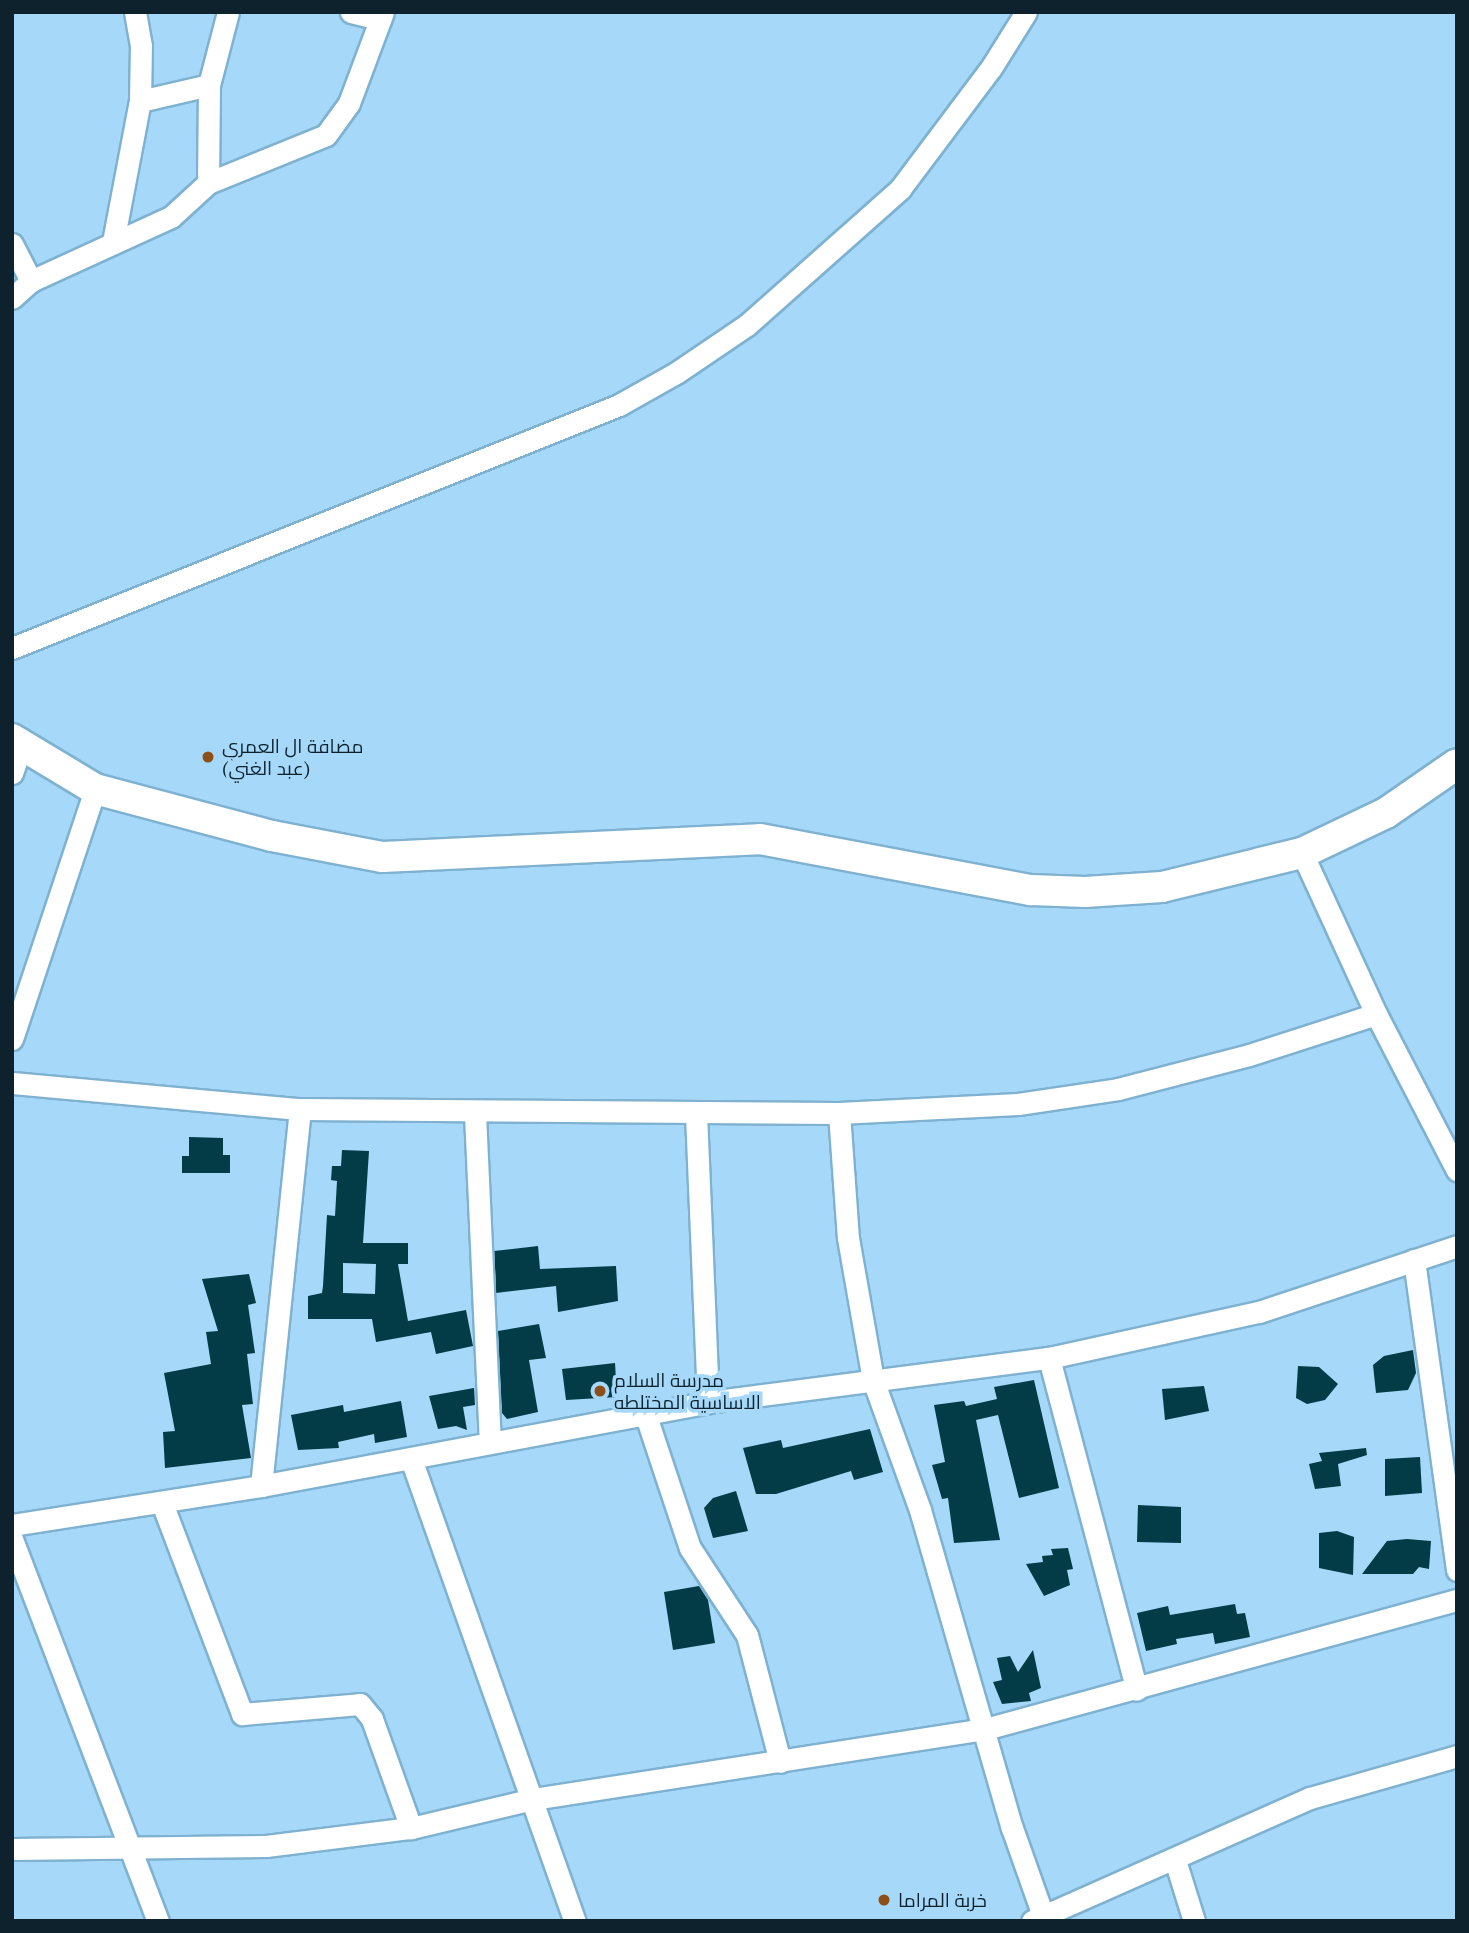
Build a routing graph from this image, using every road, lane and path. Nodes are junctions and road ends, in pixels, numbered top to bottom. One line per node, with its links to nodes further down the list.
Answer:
1 (135, 12): 7 (street)
2 (228, 12): 6 (street)
3 (351, 12): 5 (street)
4 (1026, 12): 13 (street)
5 (381, 16): 8 (street)
6 (209, 85): 7 (street); 8 (street)
7 (140, 102): 9 (street)
8 (208, 183): 9 (street)
9 (113, 242): 11 (street)
10 (12, 244): 11 (street)
11 (31, 281): 12 (street)
12 (12, 298)
13 (12, 648)
14 (15, 753): 16 (street)
15 (1457, 764): 17 (street)
16 (95, 789): 17 (street); 19 (street)
17 (1302, 853): 18 (street)
18 (1376, 1014): 22 (street); 25 (street)
19 (12, 1039)
20 (12, 1083): 21 (street)
21 (300, 1110): 23 (street); 34 (street)
22 (839, 1113): 24 (street); 29 (street)
23 (475, 1114): 24 (street); 32 (street)
24 (696, 1114): 30 (street)
25 (1457, 1170)
26 (1457, 1246): 27 (street)
27 (1414, 1260): 28 (street); 38 (street)
28 (1049, 1358): 29 (street); 40 (street)
29 (873, 1380): 30 (street); 41 (street)
30 (708, 1402): 31 (street)
31 (645, 1413): 32 (street); 43 (street)
32 (490, 1441): 33 (street)
33 (411, 1459): 34 (street); 44 (street)
34 (261, 1486): 35 (street)
35 (162, 1503): 36 (street); 45 (street)
36 (12, 1525)
37 (12, 1539): 47 (street)
38 (1457, 1570)
39 (1457, 1600): 40 (street)
40 (1137, 1690): 41 (street)
41 (985, 1728): 43 (street); 49 (street)
42 (1457, 1756): 48 (street)
43 (780, 1762): 44 (street)
44 (533, 1799): 45 (street); 51 (street)
45 (411, 1828): 47 (street)
46 (12, 1849): 47 (street)
47 (132, 1849): 50 (street)
48 (1175, 1860): 49 (street); 52 (street)
49 (1040, 1919)
50 (158, 1921)
51 (575, 1921)
52 (1194, 1921)

